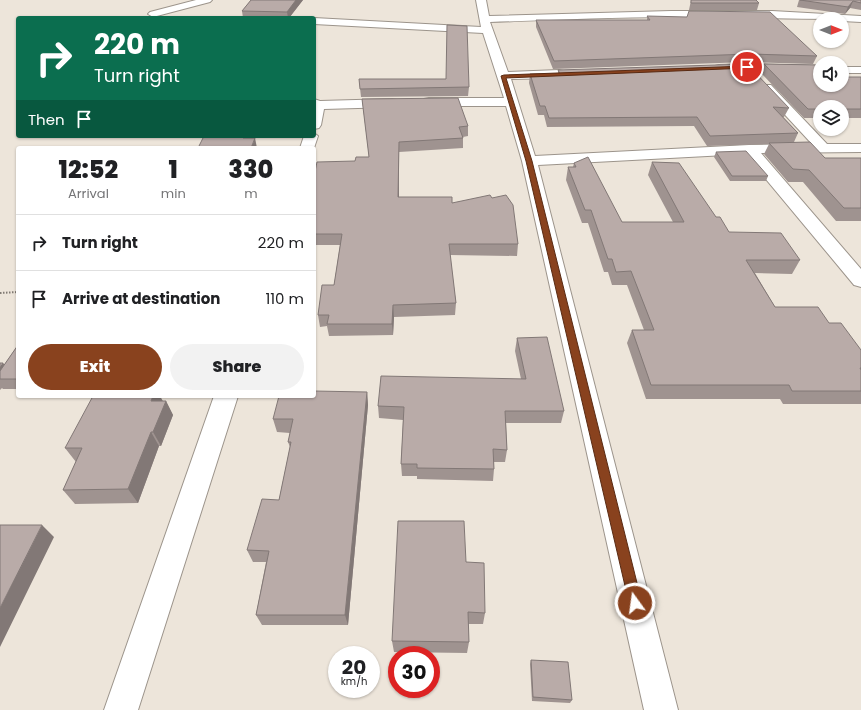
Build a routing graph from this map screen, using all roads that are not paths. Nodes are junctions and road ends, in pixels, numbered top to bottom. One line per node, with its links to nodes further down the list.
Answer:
1 (207, 0): 2 (street)
2 (153, 14)
3 (484, 16): 4 (street); 5 (street); 12 (street)
4 (861, 19)
5 (316, 21)
6 (747, 67): 7 (street); 8 (street); 17 (street)
7 (707, 68)
8 (813, 69)
9 (849, 70): 10 (street)
10 (861, 70)
11 (574, 74): 12 (street)
12 (504, 76): 14 (street)
13 (416, 102): 14 (street)
14 (511, 102): 20 (street)
15 (401, 103): 16 (street)
16 (316, 104)
17 (823, 148): 18 (street); 19 (street)
18 (861, 148)
19 (749, 149): 20 (street); 21 (street)
20 (529, 161): 24 (street)
21 (861, 281)
22 (225, 398): 23 (street)
23 (121, 710)
24 (661, 710)

